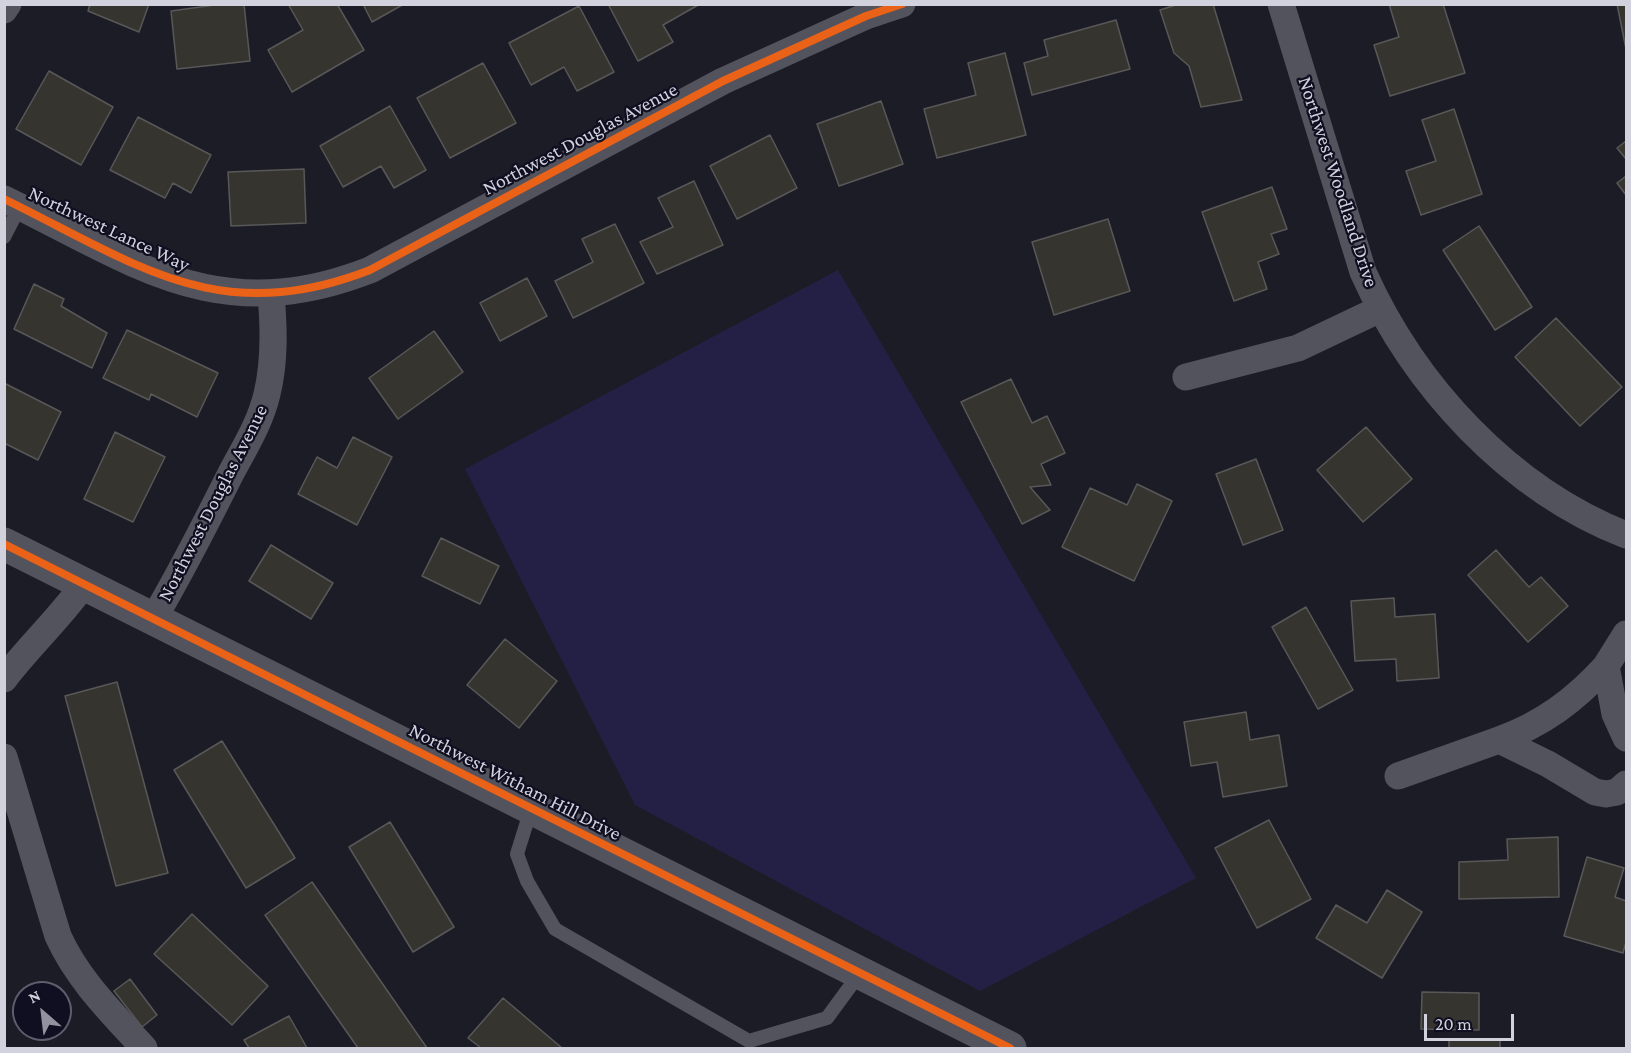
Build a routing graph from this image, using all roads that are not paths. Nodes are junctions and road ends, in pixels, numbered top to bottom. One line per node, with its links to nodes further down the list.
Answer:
1 (8, 4): 4 (street)
2 (903, 4): 7 (street, Northwest Douglas Avenue)
3 (1281, 4): 8 (street, Northwest Woodland Drive)
4 (4, 10)
5 (12, 203): 6 (lane); 7 (street, Northwest Lance Way)
6 (4, 237)
7 (271, 295): 13 (street, Northwest Douglas Avenue)
8 (1380, 309): 9 (street); 10 (street, Northwest Woodland Drive)
9 (1186, 377)
10 (1626, 535)
11 (4, 544): 12 (street, Northwest Witham Hill Drive)
12 (84, 584): 13 (street, Northwest Witham Hill Drive); 16 (street)
13 (154, 618): 22 (street, Northwest Witham Hill Drive)
14 (1626, 634): 15 (street)
15 (1606, 666): 17 (street); 18 (street)
16 (4, 679)
17 (1626, 738)
18 (1499, 740): 20 (street); 21 (street)
19 (4, 757): 24 (street)
20 (1398, 776)
21 (1626, 784)
22 (531, 809): 23 (street, Northwest Witham Hill Drive); 23 (lane)
23 (860, 973): 25 (street, Northwest Witham Hill Drive)
24 (144, 1048)
25 (1010, 1048)

